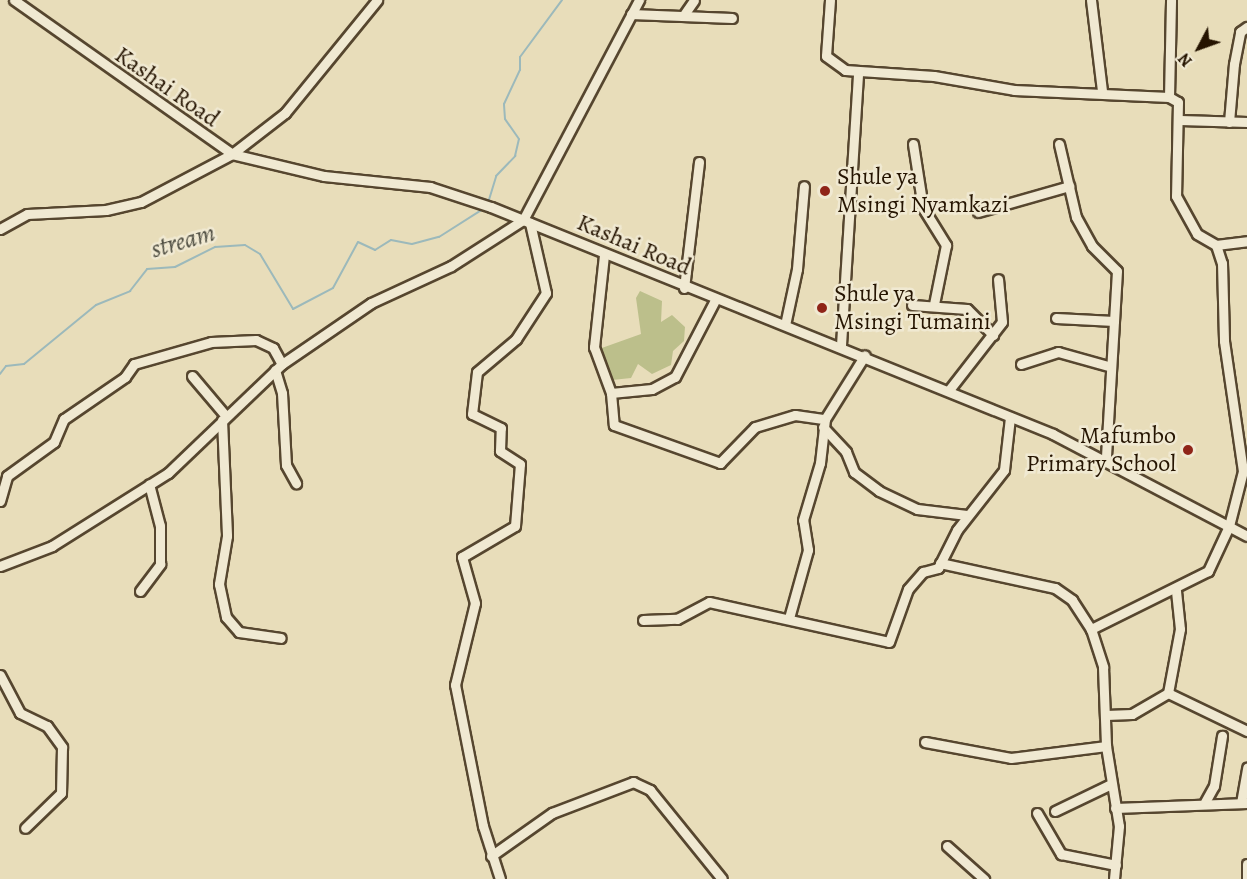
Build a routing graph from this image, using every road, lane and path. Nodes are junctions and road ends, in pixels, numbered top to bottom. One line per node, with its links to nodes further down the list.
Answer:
1 (15, 0): 20 (street, Kashai Road)
2 (377, 0): 20 (street)
3 (639, 0): 8 (street)
4 (694, 0): 9 (street)
5 (830, 0): 12 (street)
6 (1091, 0): 13 (street)
7 (1171, 0): 14 (street)
8 (631, 14): 9 (street); 25 (street)
9 (683, 16): 10 (street)
10 (732, 18)
11 (1247, 27): 16 (street)
12 (858, 72): 13 (street); 39 (street)
13 (1102, 91): 14 (street)
14 (1169, 97): 15 (street)
15 (1180, 120): 16 (street); 28 (street)
16 (1229, 122): 17 (street)
17 (1247, 122)
18 (913, 144): 33 (street)
19 (1059, 144): 23 (street)
20 (232, 154): 25 (street, Kashai Road); 26 (street)
21 (699, 162): 31 (street)
22 (804, 186): 37 (street)
23 (1069, 186): 24 (street); 36 (street)
24 (978, 212)
25 (526, 221): 29 (street, Kashai Road); 43 (street); 82 (street)
26 (0, 229)
27 (1247, 241): 28 (street)
28 (1216, 245): 55 (street)
29 (604, 255): 31 (street, Kashai Road); 46 (street)
30 (998, 279): 38 (street)
31 (684, 288): 32 (street, Kashai Road)
32 (715, 300): 37 (street, Kashai Road); 46 (street)
33 (933, 304): 34 (street); 38 (street)
34 (912, 305)
35 (1056, 318): 36 (street)
36 (1114, 321): 42 (street)
37 (785, 325): 39 (street, Kashai Road)
38 (993, 335): 45 (street)
39 (841, 345): 40 (street, Kashai Road)
40 (865, 355): 45 (street, Kashai Road); 49 (street)
41 (1021, 364): 42 (street)
42 (1108, 366): 50 (street)
43 (279, 367): 47 (street); 51 (street); 53 (street)
44 (192, 376): 47 (street)
45 (949, 390): 48 (street, Kashai Road)
46 (611, 393): 49 (street)
47 (224, 417): 52 (street); 64 (street)
48 (1010, 417): 50 (street, Kashai Road); 54 (street)
49 (824, 423): 54 (street); 61 (street)
50 (1106, 458): 55 (street, Kashai Road)
51 (296, 483)
52 (149, 484): 58 (street); 60 (street)
53 (0, 501)
54 (967, 515): 57 (street)
55 (1229, 526): 56 (street, Kashai Road); 59 (street)
56 (1247, 536)
57 (940, 563): 61 (street); 63 (street)
58 (0, 566)
59 (1176, 590): 63 (street); 66 (street)
60 (140, 591)
61 (789, 618): 62 (street)
62 (643, 620)
63 (1091, 629): 68 (street)
64 (281, 638)
65 (0, 675): 67 (street)
66 (1168, 693): 68 (street); 69 (street)
67 (4, 697): 80 (street)
68 (1106, 715): 72 (street)
69 (1247, 731)
70 (1222, 736): 75 (street)
71 (925, 742): 72 (street)
72 (1106, 746): 74 (street)
73 (1247, 768): 76 (street)
74 (1111, 783): 77 (street); 78 (street)
75 (1205, 802): 76 (street); 77 (street)
76 (1244, 803)
77 (1115, 808): 84 (street)
78 (1055, 811)
79 (1037, 813): 84 (street)
80 (25, 828)
81 (947, 846): 87 (street)
82 (491, 856): 85 (street); 86 (street)
83 (1247, 864): 89 (street)
84 (1116, 865): 88 (street)
85 (498, 878)
86 (722, 879)
87 (984, 879)
88 (1114, 879)
89 (1247, 879)

